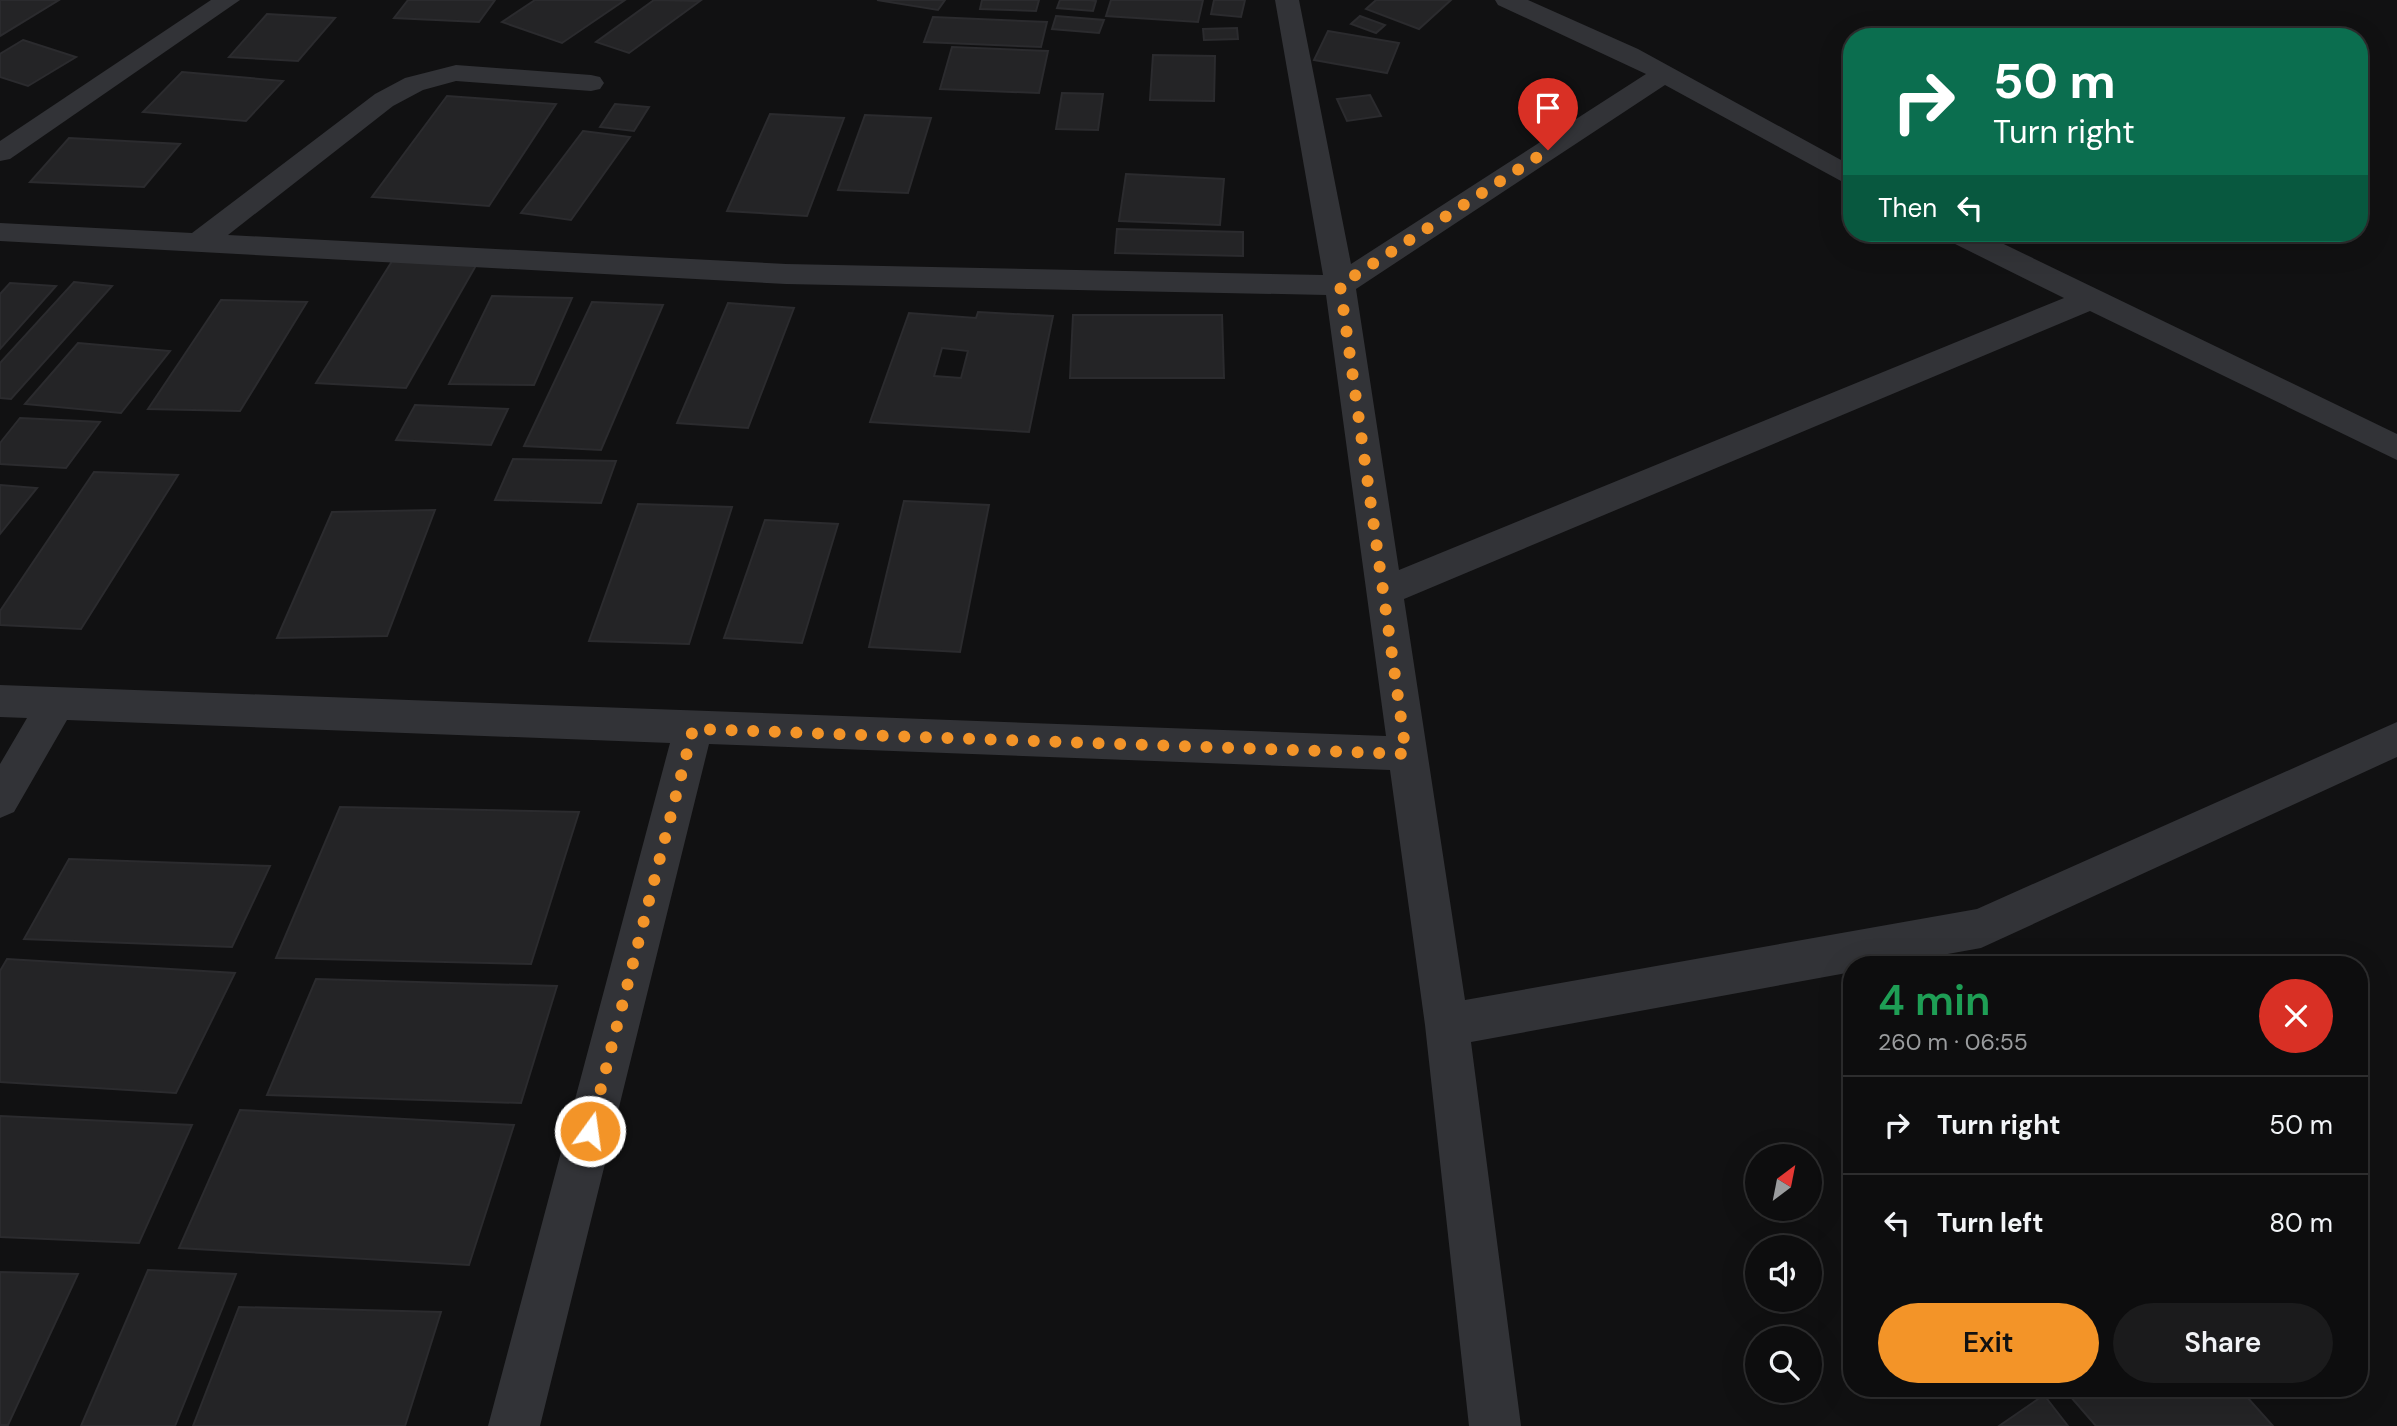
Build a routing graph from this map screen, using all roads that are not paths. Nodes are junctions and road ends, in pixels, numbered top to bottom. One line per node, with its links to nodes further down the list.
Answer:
1 (228, 0): 6 (street)
2 (1287, 0): 11 (street)
3 (1507, 0): 4 (street)
4 (1663, 75): 7 (street); 11 (street)
5 (591, 83): 9 (street)
6 (0, 153)
7 (1843, 173)
8 (0, 232): 9 (street)
9 (202, 240): 11 (street)
10 (1975, 242): 12 (street)
11 (1340, 285): 14 (street)
12 (2090, 299): 13 (street); 14 (street)
13 (2397, 448)
14 (1383, 592): 19 (street)
15 (0, 701): 16 (street)
16 (55, 705): 17 (street); 20 (street)
17 (693, 729): 19 (street); 22 (street)
18 (2397, 738): 21 (street)
19 (1406, 754): 21 (street)
20 (0, 800)
21 (1447, 1025): 23 (street)
22 (514, 1426)
23 (1496, 1426)

